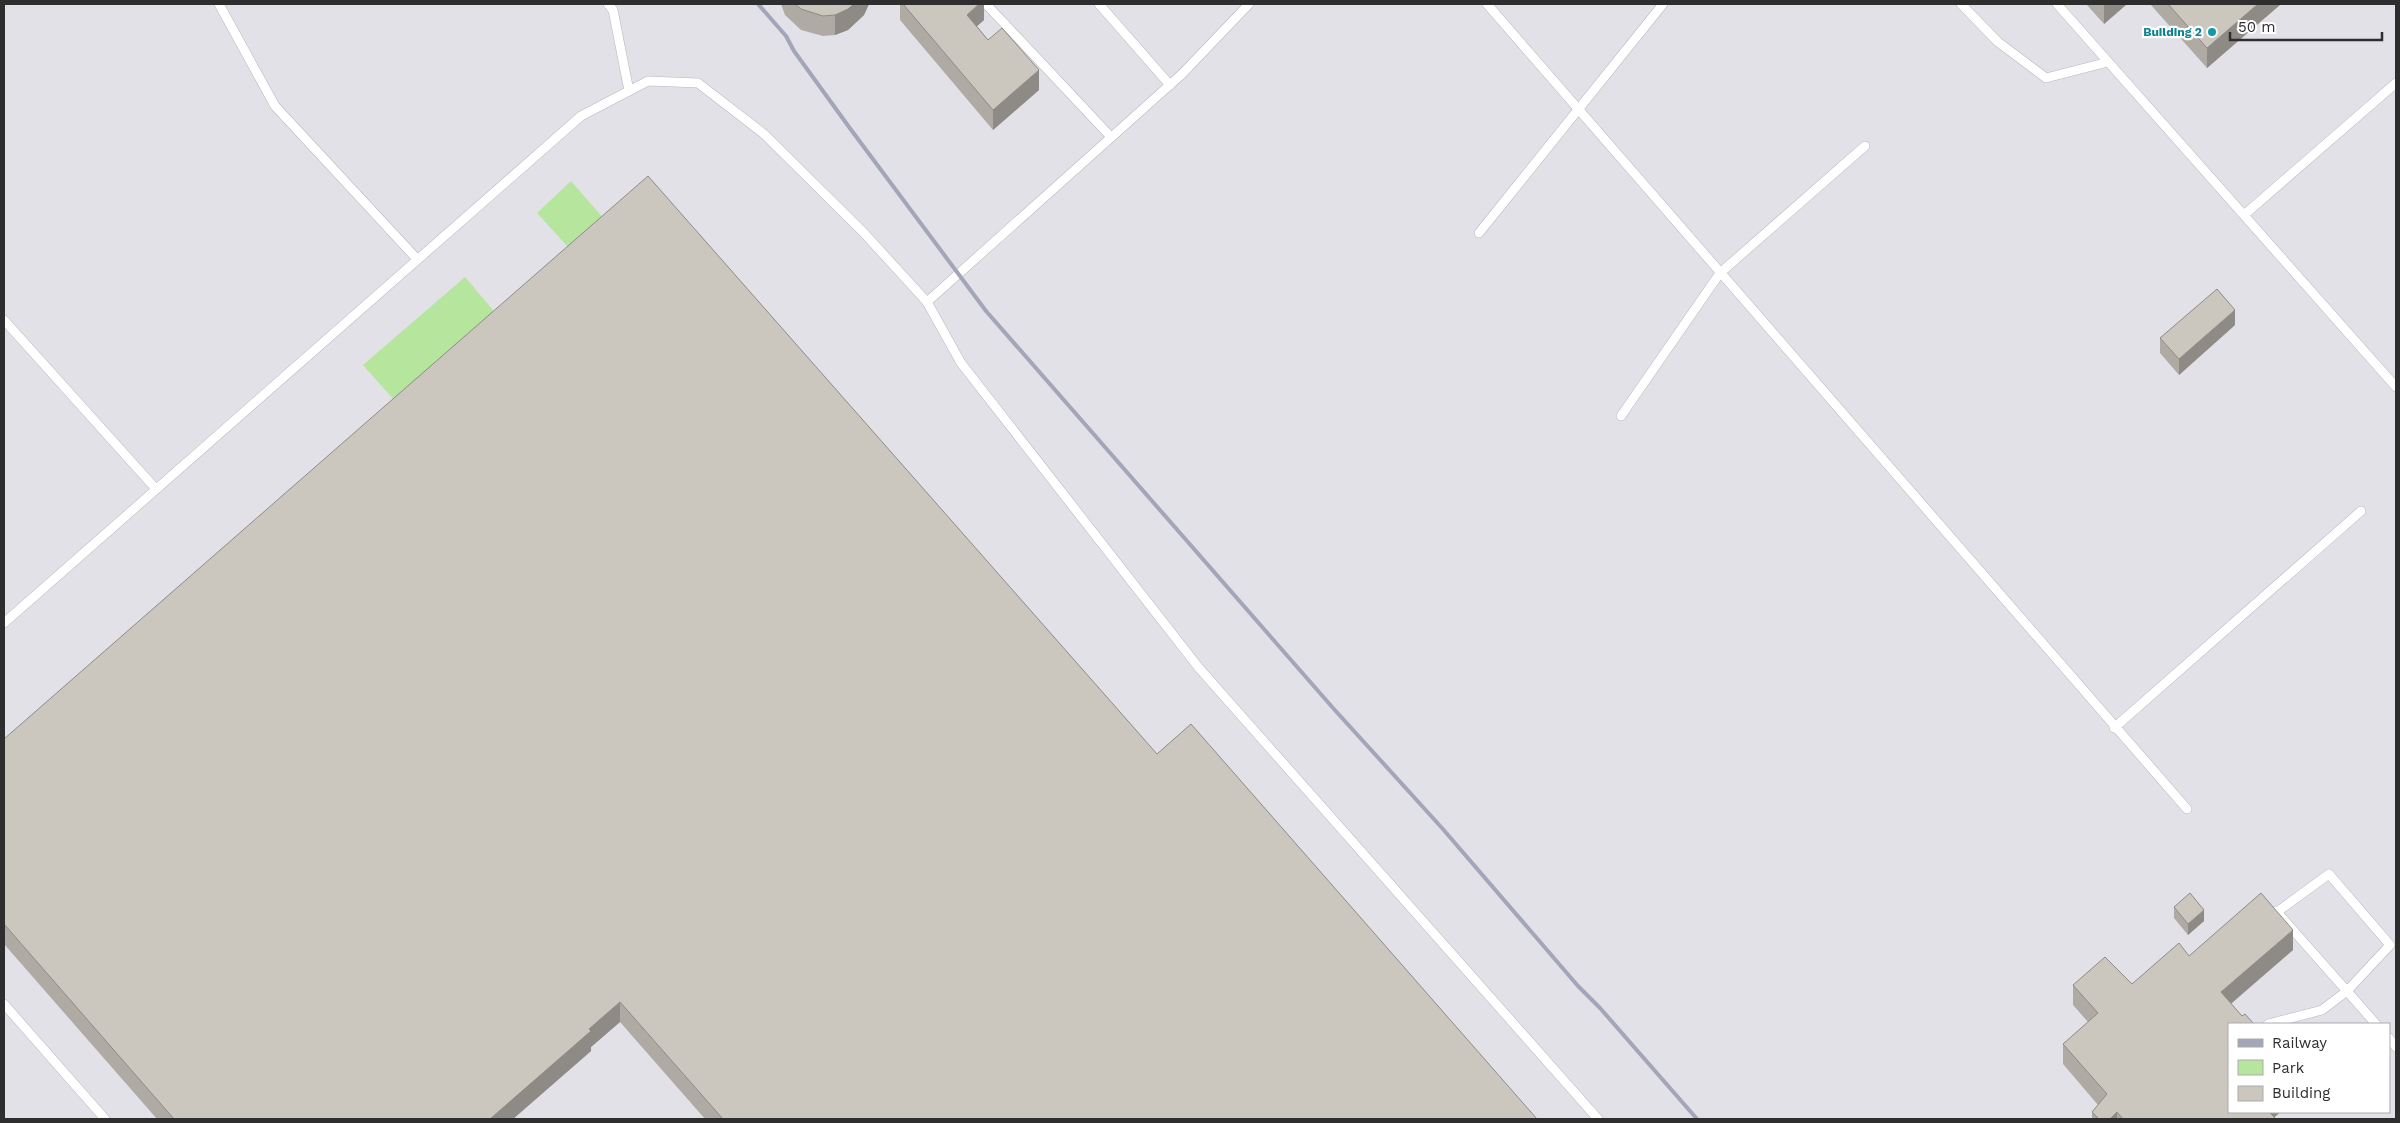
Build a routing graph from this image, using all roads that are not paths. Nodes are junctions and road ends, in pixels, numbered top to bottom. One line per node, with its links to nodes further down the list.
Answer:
1 (219, 4): 19 (lane)
2 (608, 4): 13 (lane)
3 (986, 4): 15 (lane)
4 (1098, 4): 12 (lane)
5 (1249, 4): 12 (lane)
6 (1486, 4): 14 (lane)
7 (1663, 4): 14 (lane)
8 (1961, 4): 10 (lane)
9 (2057, 4): 10 (lane)
10 (2108, 62): 17 (lane)
11 (2396, 83): 17 (lane)
12 (1170, 84): 15 (lane)
13 (629, 91): 19 (lane); 21 (lane)
14 (1579, 110): 18 (lane); 20 (lane)
15 (1112, 137): 21 (lane)
16 (1865, 146): 20 (lane)
17 (2244, 215): 23 (lane)
18 (1479, 233)
19 (417, 259): 25 (lane)
20 (1720, 273): 24 (lane); 28 (lane)
21 (927, 302): 37 (lane)
22 (4, 320): 25 (lane)
23 (2396, 387)
24 (1621, 416)
25 (156, 489): 27 (lane)
26 (2361, 511): 28 (lane)
27 (4, 623)
28 (2114, 728): 29 (lane)
29 (2187, 810)
30 (2269, 904): 31 (lane)
31 (2277, 912): 32 (lane); 32 (lane)
32 (2347, 991): 34 (lane); 35 (lane)
33 (4, 1004): 36 (lane)
34 (2272, 1023)
35 (2375, 1023)
36 (105, 1119)
37 (1598, 1119)

